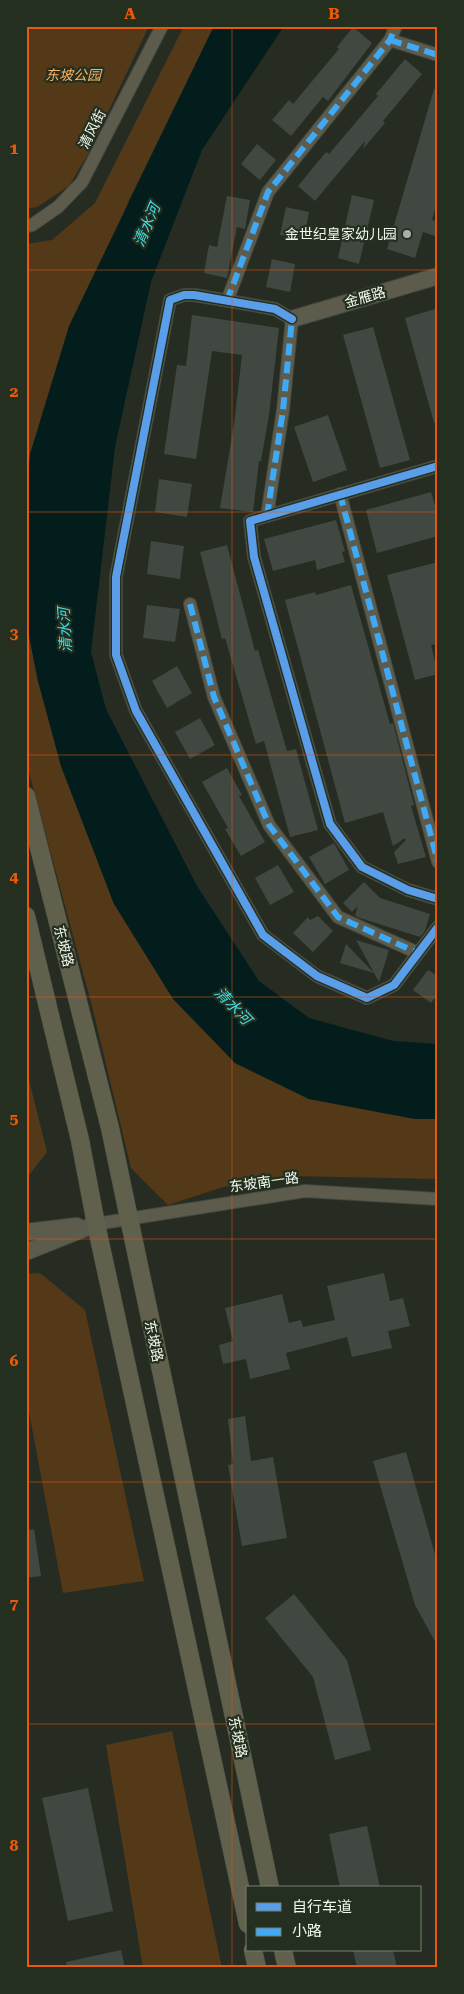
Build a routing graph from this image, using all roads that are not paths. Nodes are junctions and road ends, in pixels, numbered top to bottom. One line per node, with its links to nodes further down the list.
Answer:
1 (162, 26): 5 (street, 清风街)
2 (396, 26): 3 (street)
3 (390, 40): 4 (street); 7 (street)
4 (438, 55)
5 (26, 226)
6 (438, 276): 8 (street, 金雁路)
7 (228, 301): 8 (street); 18 (street)
8 (292, 319): 11 (street)
9 (438, 466): 10 (street)
10 (340, 494): 11 (street); 14 (street)
11 (266, 516): 15 (street)
12 (190, 604): 18 (street)
13 (26, 796): 20 (main road, 东坡路)
14 (438, 862)
15 (438, 898)
16 (26, 916): 21 (main road)
17 (438, 927): 18 (street)
18 (418, 953)
19 (438, 1199): 20 (street, 东坡南一路)
20 (128, 1218): 21 (street, 东坡南一路); 24 (main road, 东坡路)
21 (96, 1224): 22 (street); 23 (street); 25 (main road)
22 (26, 1232)
23 (26, 1252)
24 (270, 1886)
25 (246, 1915)
26 (253, 1952): 28 (main road)
27 (284, 1952): 29 (main road)
28 (257, 1968)
29 (287, 1968)

